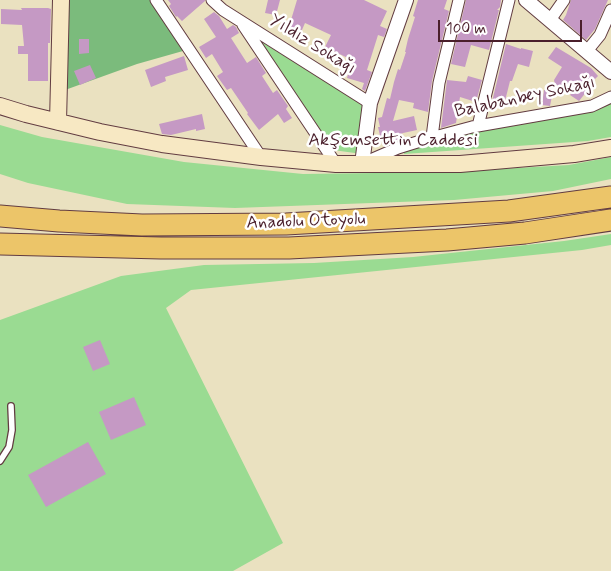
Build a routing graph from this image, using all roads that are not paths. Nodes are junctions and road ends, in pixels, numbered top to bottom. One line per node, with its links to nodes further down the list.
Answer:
1 (61, 0): 17 (main road)
2 (156, 0): 21 (street)
3 (212, 0): 11 (street, Yıldız Sokağı)
4 (406, 0): 15 (street)
5 (460, 0): 19 (street)
6 (509, 0): 18 (street)
7 (526, 0): 10 (street)
8 (564, 0): 10 (street)
9 (611, 10): 12 (street)
10 (550, 20): 12 (street)
11 (241, 21): 15 (street, Yıldız Sokağı); 22 (street)
12 (587, 51): 13 (street)
13 (611, 72)
14 (611, 97): 18 (street, Balabanbey Sokağı)
15 (370, 102): 23 (street)
16 (0, 106): 17 (main road, Akşemsettin Caddesi)
17 (58, 122): 21 (main road, Akşemsettin Caddesi)
18 (478, 126): 19 (street, Balabanbey Sokağı)
19 (432, 137): 23 (street, Balabanbey Sokağı)
20 (611, 148): 23 (main road, Akşemsettin Caddesi)
21 (261, 157): 22 (main road, Akşemsettin Caddesi)
22 (336, 164): 23 (main road, Akşemsettin Caddesi)
23 (362, 164)
24 (611, 196): 25 (highway, Anadolu Otoyolu)
25 (0, 216)
26 (611, 220): 27 (highway, Anadolu Otoyolu)
27 (0, 244)
28 (10, 406): 29 (lane)
29 (0, 461)

